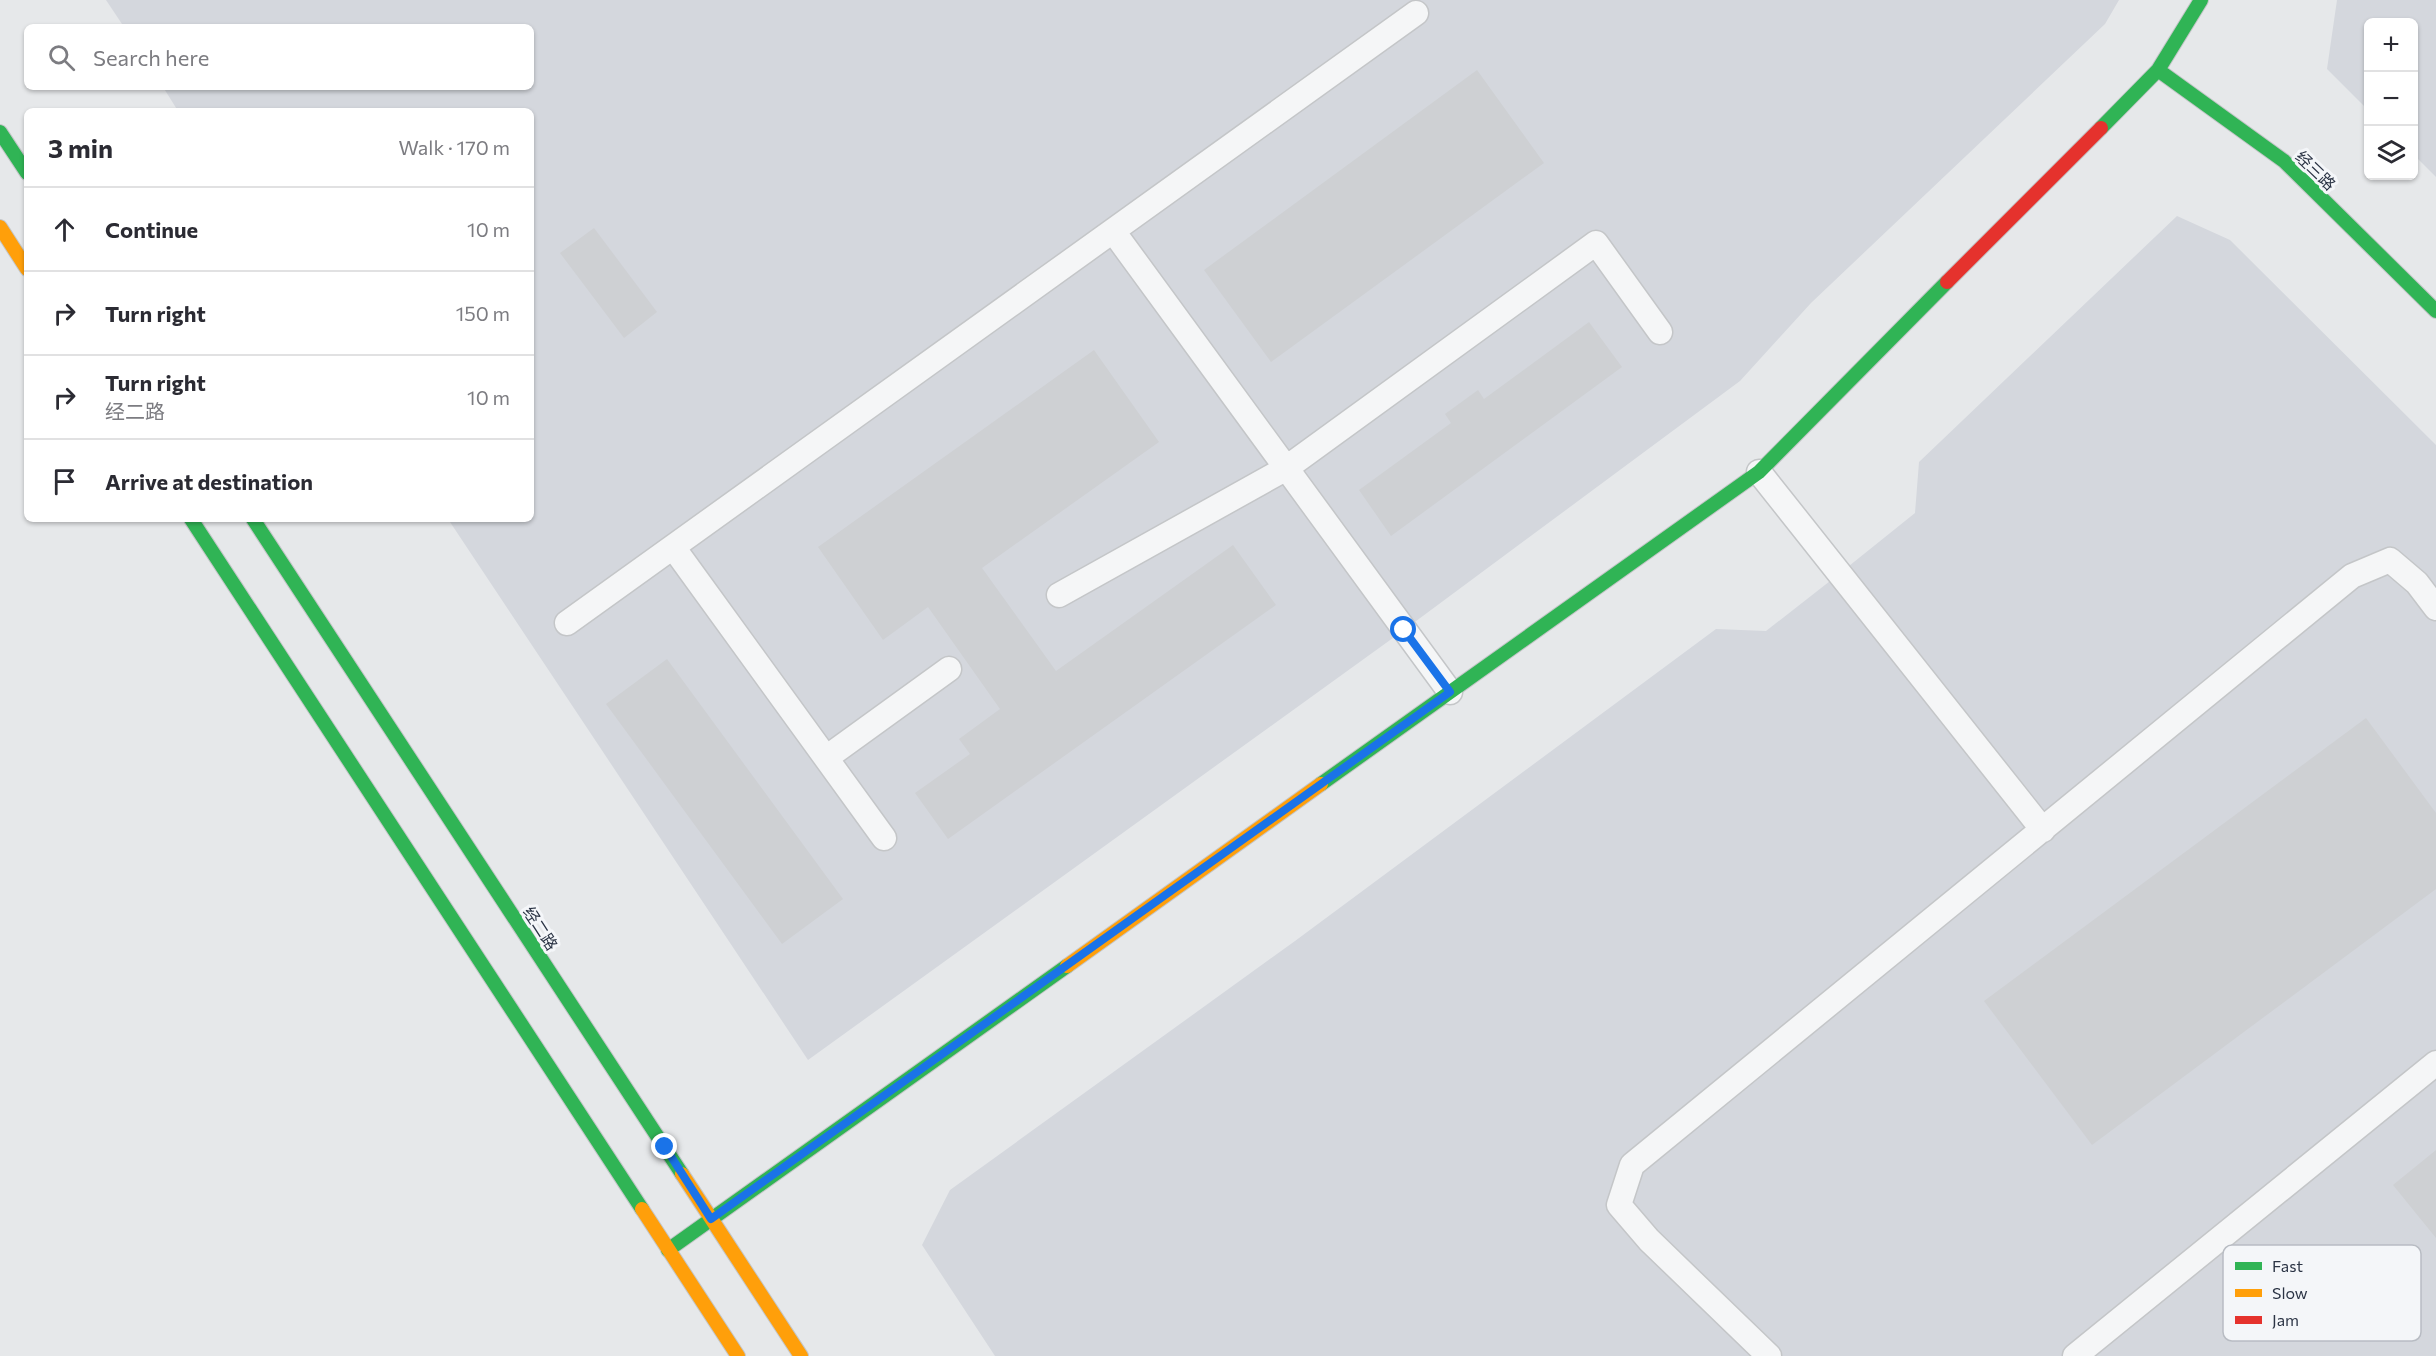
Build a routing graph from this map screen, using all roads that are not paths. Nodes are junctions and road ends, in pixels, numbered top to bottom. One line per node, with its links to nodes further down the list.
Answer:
1 (2201, 0): 3 (street)
2 (1416, 13): 7 (lane)
3 (2158, 70): 9 (street, 经三路); 12 (street)
4 (0, 132): 5 (street)
5 (24, 168)
6 (0, 227): 8 (street)
7 (1113, 231): 11 (lane); 15 (lane)
8 (24, 263)
9 (2436, 311)
10 (1660, 332): 11 (lane)
11 (1285, 469): 16 (lane); 20 (lane)
12 (1759, 471): 20 (street); 22 (lane)
13 (193, 522): 26 (street)
14 (256, 522): 25 (street, 经二路)
15 (673, 547): 18 (lane); 21 (lane)
16 (1059, 595)
17 (2436, 608): 22 (lane)
18 (567, 623)
19 (949, 669): 21 (lane)
20 (1450, 692): 25 (street)
21 (826, 758): 23 (lane)
22 (2043, 830): 29 (lane)
23 (884, 838)
24 (2436, 1063): 30 (lane)
25 (711, 1219): 26 (street); 28 (street, 经二路)
26 (668, 1250): 27 (street)
27 (738, 1356)
28 (801, 1356)
29 (1769, 1356)
30 (2075, 1356)

